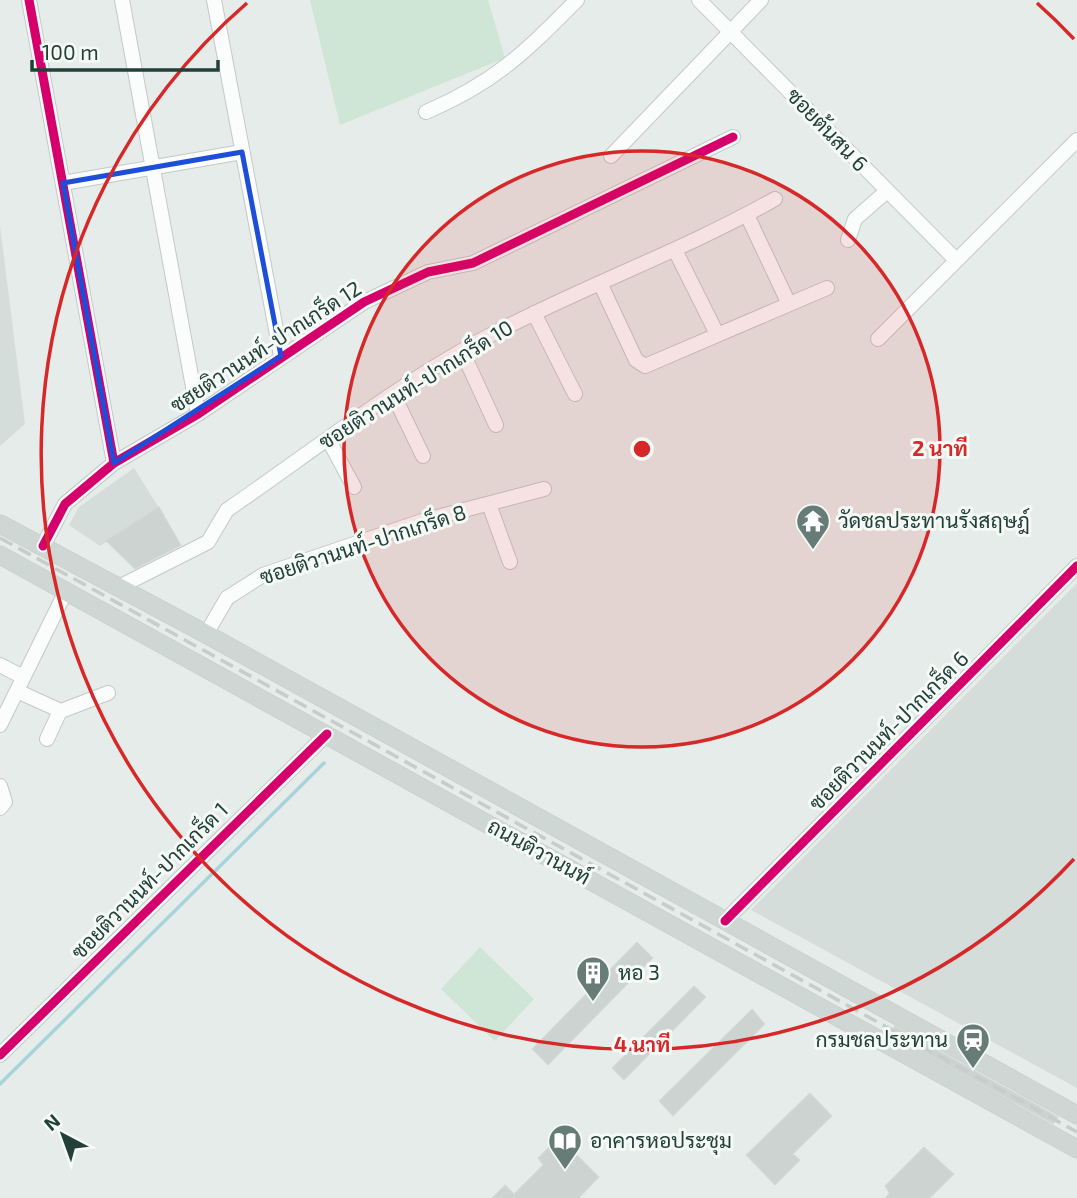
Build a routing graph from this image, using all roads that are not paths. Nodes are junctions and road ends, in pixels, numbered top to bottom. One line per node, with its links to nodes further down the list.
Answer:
1 (29, 0): 14 (street)
2 (122, 0): 13 (street)
3 (214, 0): 11 (street)
4 (577, 0): 8 (street)
5 (699, 0): 7 (street, ซอยต้นสน 6)
6 (761, 0): 7 (street)
7 (730, 30): 12 (street); 15 (street, ซอยต้นสน 6)
8 (426, 112)
9 (733, 136): 28 (street, ซฮยติวานนท์-ปากเกร็ด 12)
10 (1077, 140): 20 (street)
11 (242, 152): 13 (street); 28 (street)
12 (611, 156)
13 (153, 169): 14 (street); 31 (street)
14 (63, 183): 35 (street)
15 (887, 191): 18 (street); 20 (street, ซอยต้นสน 6)
16 (775, 199): 17 (street, ซอยติวานนท์-ปากเกร็ด 10)
17 (747, 215): 19 (street, ซอยติวานนท์-ปากเกร็ด 10); 23 (street)
18 (848, 240)
19 (675, 250): 21 (street, ซอยติวานนท์-ปากเกร็ด 10); 25 (street)
20 (954, 259): 26 (street)
21 (601, 285): 24 (street, ซอยติวานนท์-ปากเกร็ด 10); 25 (street)
22 (827, 288): 23 (street)
23 (788, 302): 25 (street)
24 (534, 313): 27 (street, ซอยติวานนท์-ปากเกร็ด 10); 29 (street)
25 (717, 334)
26 (878, 339)
27 (462, 352): 30 (street, ซอยติวานนท์-ปากเกร็ด 10); 32 (street)
28 (281, 356): 31 (street, ซฮยติวานนท์-ปากเกร็ด 12)
29 (575, 394)
30 (394, 396): 33 (street, ซอยติวานนท์-ปากเกร็ด 10); 34 (street)
31 (198, 414): 35 (street, ซฮยติวานนท์-ปากเกร็ด 12)
32 (496, 425)
33 (328, 439): 36 (street); 44 (street, ซอยติวานนท์-ปากเกร็ด 10)
34 (423, 456)
35 (114, 463): 40 (street, ซฮยติวานนท์-ปากเกร็ด 12)
36 (354, 487)
37 (544, 489): 38 (street, ซอยติวานนท์-ปากเกร็ด 8)
38 (489, 504): 42 (street); 46 (street, ซอยติวานนท์-ปากเกร็ด 8)
39 (0, 524): 40 (main road, ถนนติวานนท์)
40 (43, 546): 44 (main road, ถนนติวานนท์)
41 (0, 555): 45 (main road, ถนนติวานนท์)
42 (510, 562)
43 (1077, 566): 60 (street, ซอยติวานนท์-ปากเกร็ด 6)
44 (119, 587): 46 (main road, ถนนติวานนท์)
45 (66, 591): 48 (street); 52 (main road, ถนนติวานนท์)
46 (206, 634): 55 (main road, ถนนติวานนท์)
47 (0, 665): 48 (street)
48 (20, 684): 50 (street); 51 (street)
49 (108, 693): 50 (street)
50 (60, 711): 53 (street)
51 (0, 725)
52 (327, 734): 57 (main road, ถนนติวานนท์); 61 (street, ซอยติวานนท์-ปากเกร็ด 1)
53 (47, 739)
54 (0, 786): 56 (street)
55 (507, 800): 57 (main road); 58 (main road, ถนนติวานนท์)
56 (0, 808)
57 (488, 824): 59 (main road, ถนนติวานนท์)
58 (665, 887): 59 (main road); 60 (main road, ถนนติวานนท์)
59 (650, 914): 63 (main road, ถนนติวานนท์)
60 (725, 921): 62 (main road, ถนนติวานนท์)
61 (0, 1055)
62 (1077, 1115)
63 (1077, 1149)

